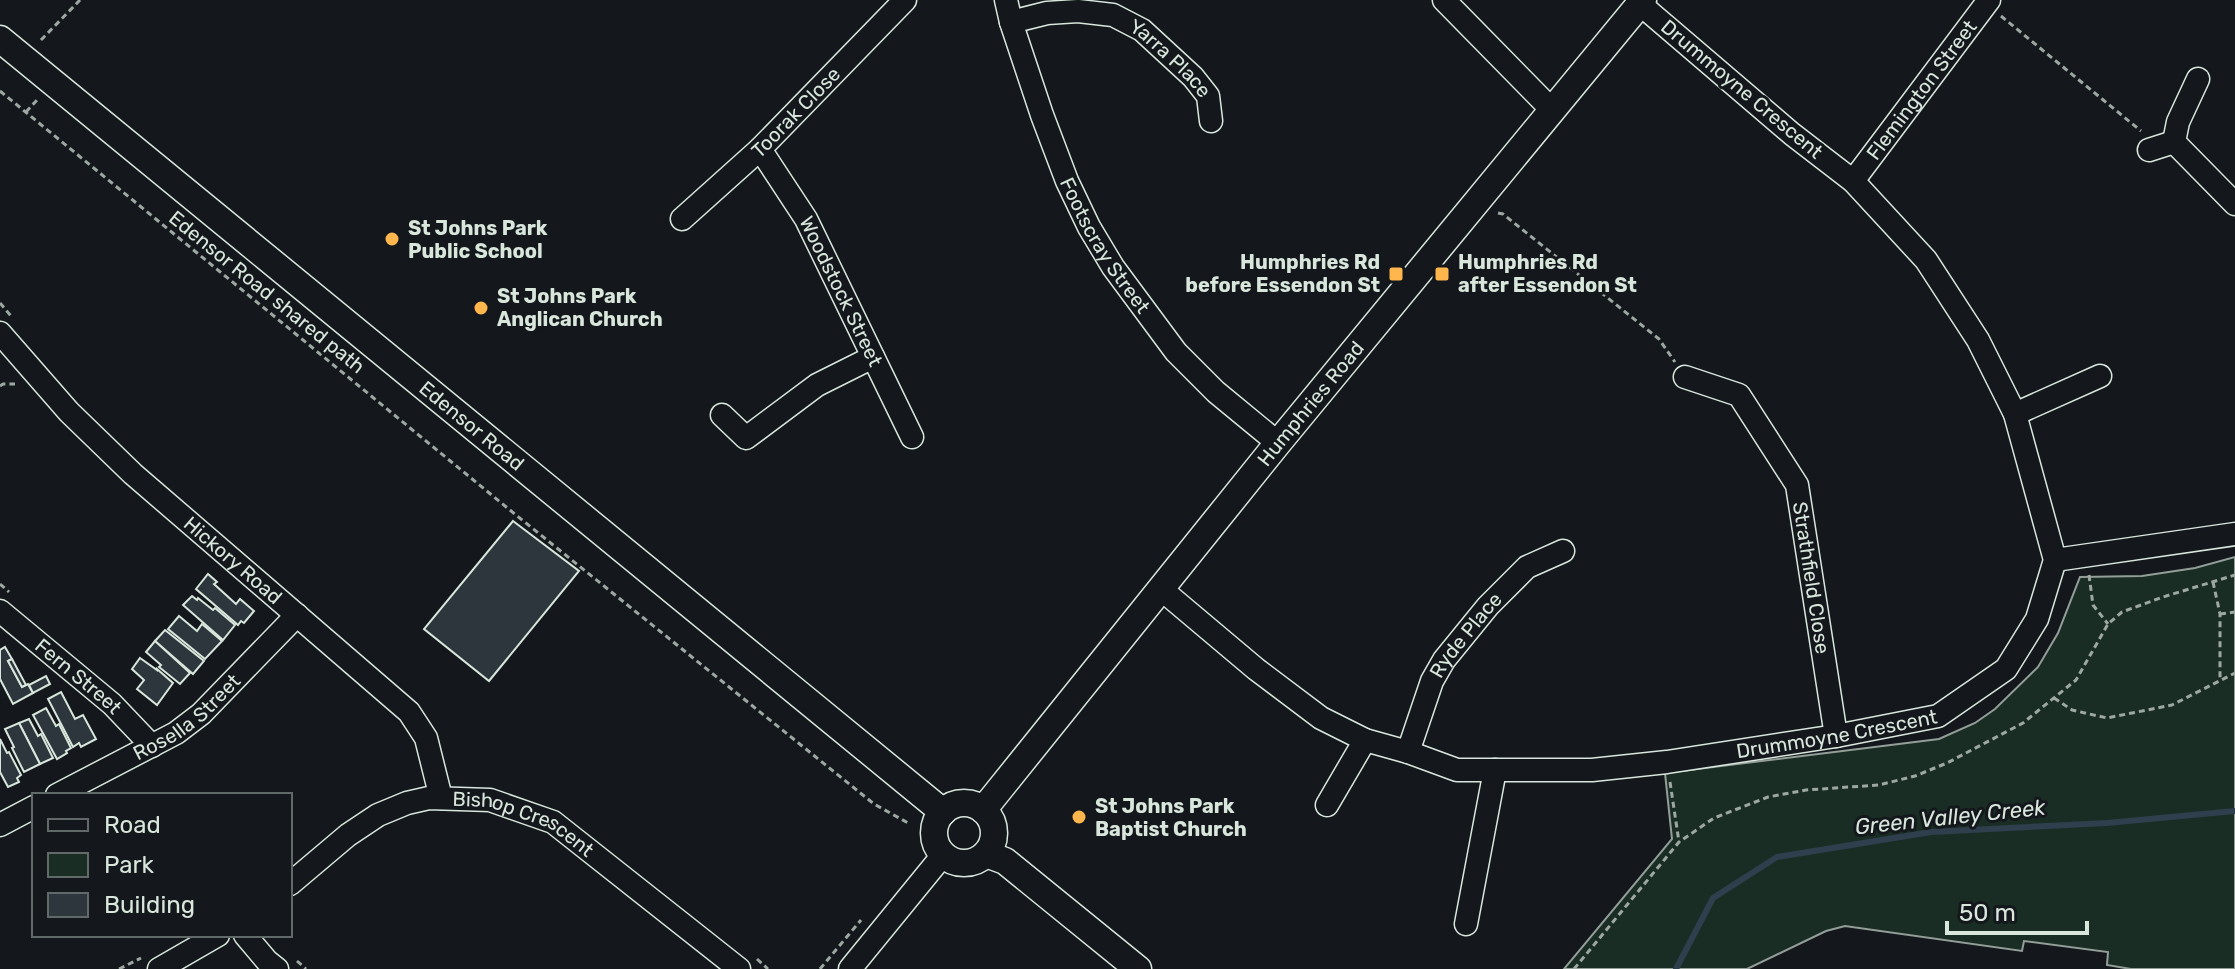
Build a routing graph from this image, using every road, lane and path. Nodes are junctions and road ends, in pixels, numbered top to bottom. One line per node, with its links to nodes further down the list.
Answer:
1 (80, 0): 9 (path)
2 (905, 0): 17 (street, Toorak Close)
3 (1006, 0): 7 (street, Footscray Street)
4 (1444, 0): 13 (street)
5 (1641, 2): 13 (main road, Humphries Road); 18 (street, Drummoyne Crescent)
6 (1987, 2): 16 (path); 18 (street, Flemington Street)
7 (1011, 22): 15 (street, Yarra Place); 29 (street, Footscray Street)
8 (0, 39): 56 (main road, Edensor Road)
9 (41, 40)
10 (2198, 79): 16 (street)
11 (1, 92): 14 (path, Edensor Road shared path)
12 (38, 98): 14 (path)
13 (1552, 110): 29 (main road, Humphries Road)
14 (26, 112): 57 (path, Edensor Road shared path)
15 (1211, 121)
16 (2161, 146): 19 (street)
17 (760, 149): 21 (street, Toorak Close); 22 (street, Woodstock Street)
18 (1853, 181): 26 (street, Drummoyne Crescent)
19 (2235, 204)
20 (1498, 213): 25 (path)
21 (682, 219)
22 (873, 357): 27 (street); 28 (street, Woodstock Street)
23 (4, 363): 40 (street, Hickory Road)
24 (2100, 376): 26 (street)
25 (1685, 377): 45 (street, Strathfield Close)
26 (2015, 414): 33 (street, Drummoyne Crescent)
27 (722, 415)
28 (912, 437)
29 (1278, 443): 36 (main road, Humphries Road)
30 (2235, 534): 32 (street)
31 (1563, 551): 48 (street, Ryde Place)
32 (2086, 555): 33 (street); 41 (path)
33 (2055, 560): 45 (street, Drummoyne Crescent)
34 (2235, 575): 35 (path)
35 (2213, 582): 39 (path); 41 (path)
36 (1161, 589): 46 (street, Drummoyne Crescent); 55 (main road, Humphries Road)
37 (0, 611): 47 (street, Fern Street)
38 (2235, 612): 39 (path)
39 (2220, 614): 43 (path)
40 (297, 615): 47 (street, Rosella Street); 52 (street, Hickory Road)
41 (2108, 624): 44 (path)
42 (2235, 673): 43 (path)
43 (2220, 682): 44 (path)
44 (2054, 698): 59 (path)
45 (1836, 736): 49 (street, Drummoyne Crescent)
46 (1365, 740): 48 (street, Drummoyne Crescent); 53 (street)
47 (152, 746): 51 (street, Rosella Street)
48 (1408, 752): 50 (street, Drummoyne Crescent)
49 (1667, 762): 50 (street, Drummoyne Crescent); 59 (path)
50 (1495, 770): 63 (street)
51 (61, 793)
52 (441, 798): 62 (street, Bishop Crescent); 68 (street, Bishop Crescent)
53 (1327, 805)
54 (32, 808): 58 (street)
55 (983, 810): 56 (main road); 60 (main road)
56 (943, 812): 61 (main road)
57 (910, 824)
58 (0, 825)
59 (1679, 842): 71 (path)
60 (986, 854): 61 (main road); 70 (main road)
61 (943, 855): 69 (street)
62 (292, 882)
63 (1466, 924)
64 (215, 937): 66 (street)
65 (247, 937): 67 (street)
66 (159, 969)
67 (277, 969)
68 (739, 969)
69 (850, 969)
70 (1138, 969)
71 (1574, 969)

